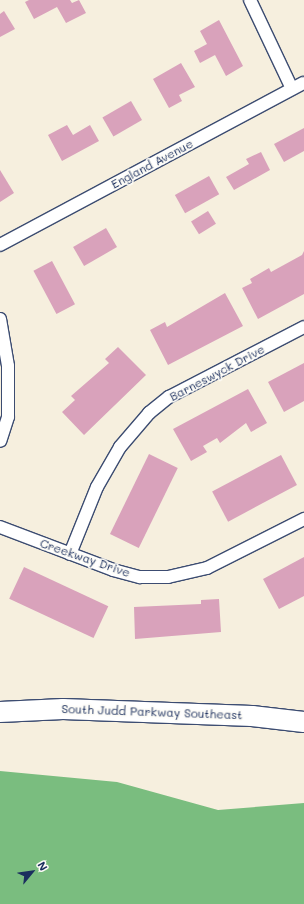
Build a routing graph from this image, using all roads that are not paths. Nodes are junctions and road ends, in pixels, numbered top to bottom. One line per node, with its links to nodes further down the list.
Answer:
1 (250, 0): 3 (street)
2 (304, 83): 3 (street, England Avenue)
3 (292, 89): 4 (street, England Avenue)
4 (0, 245)
5 (0, 319): 7 (street)
6 (304, 327): 10 (street, Barneswyck Drive)
7 (0, 441)
8 (304, 520): 10 (street, Creekway Drive)
9 (0, 527): 10 (street, Creekway Drive)
10 (70, 554)
11 (0, 712): 12 (highway, South Judd Parkway Southeast)
12 (304, 722)

